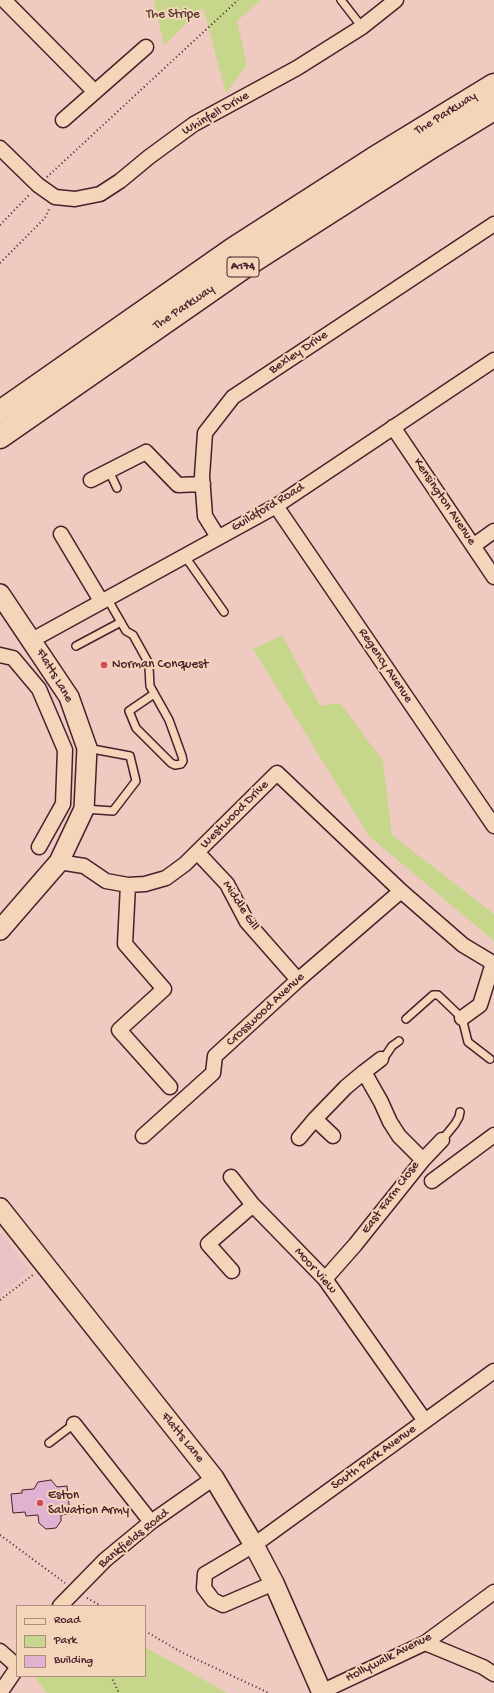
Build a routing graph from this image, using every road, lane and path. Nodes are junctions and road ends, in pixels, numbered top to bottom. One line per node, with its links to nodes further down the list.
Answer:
1 (4, 0): 8 (street)
2 (238, 0): 12 (path)
3 (341, 0): 5 (lane)
4 (396, 0): 5 (street, Whinfell Drive)
5 (362, 27): 13 (street, Whinfell Drive)
6 (146, 47): 8 (street)
7 (494, 85): 18 (highway, The Parkway / A174)
8 (95, 92): 10 (street)
9 (494, 108): 20 (highway, The Parkway / A174)
10 (63, 120)
11 (0, 148): 12 (street, Whinfell Drive)
12 (38, 186): 13 (street, Whinfell Drive); 15 (path)
13 (55, 197): 16 (path)
14 (494, 224): 23 (street, Bexley Drive)
15 (0, 225)
16 (0, 262)
17 (494, 360): 19 (street, Guildford Road)
18 (0, 412)
19 (393, 427): 25 (street, Guildford Road); 29 (street, Kensington Avenue)
20 (0, 437)
21 (108, 471): 22 (street); 23 (street); 24 (lane)
22 (90, 480)
23 (203, 484): 28 (street, Bexley Drive)
24 (117, 488)
25 (276, 506): 28 (street, Guildford Road); 44 (street, Regency Avenue)
26 (494, 531): 29 (street)
27 (61, 534): 33 (street)
28 (218, 537): 30 (street, Guildford Road)
29 (473, 546): 31 (street, Kensington Avenue)
30 (184, 556): 33 (street, Guildford Road); 34 (lane)
31 (494, 577)
32 (0, 594): 36 (street, Flatts Lane)
33 (104, 599): 35 (lane); 36 (street, Guildford Road)
34 (224, 612)
35 (121, 622): 37 (lane); 39 (lane)
36 (32, 640): 40 (street, Flatts Lane)
37 (76, 646)
38 (0, 655): 41 (street)
39 (154, 694): 39 (lane)
40 (76, 719): 41 (street); 42 (street, Flatts Lane)
41 (55, 727): 45 (street)
42 (87, 748): 43 (street, Flatts Lane); 43 (lane)
43 (84, 809): 47 (street, Flatts Lane)
44 (494, 826)
45 (39, 847)
46 (197, 852): 48 (street, Westwood Drive); 49 (street, Westwood Drive); 51 (street, Middle Gill)
47 (60, 862): 48 (street, Westwood Drive); 50 (street, Flatts Lane)
48 (128, 884): 58 (street)
49 (401, 891): 51 (street, Crosswood Avenue); 52 (street)
50 (0, 930)
51 (298, 980): 62 (street, Crosswood Avenue)
52 (462, 1018): 53 (lane); 56 (lane)
53 (406, 1019)
54 (399, 1041): 55 (lane)
55 (381, 1058): 57 (street)
56 (490, 1059)
57 (364, 1072): 60 (street); 66 (street, East Farm Close)
58 (170, 1087)
59 (460, 1112): 65 (lane)
60 (315, 1119): 63 (street); 64 (street)
61 (494, 1135): 68 (street)
62 (143, 1136)
63 (333, 1136)
64 (299, 1138)
65 (442, 1140): 66 (street)
66 (422, 1160): 73 (street, East Farm Close)
67 (231, 1177): 69 (street, Moor View)
68 (432, 1181)
69 (253, 1205): 72 (street); 73 (street, Moor View)
70 (0, 1208): 71 (street, Flatts Lane)
71 (45, 1266): 74 (path); 79 (street, Flatts Lane)
72 (232, 1271)
73 (325, 1279): 76 (street, Moor View)
74 (0, 1300)
75 (494, 1371): 76 (street, South Park Avenue)
76 (425, 1421): 82 (street, South Park Avenue)
77 (74, 1424): 78 (lane); 80 (street)
78 (49, 1443)
79 (214, 1478): 80 (street, Bankfields Road); 82 (street, Flatts Lane)
80 (151, 1522): 84 (street, Bankfields Road)
81 (0, 1535): 84 (path)
82 (254, 1545): 83 (street, Flatts Lane); 83 (street, South Park Avenue)
83 (274, 1583): 95 (street, Flatts Lane)
84 (74, 1591): 86 (street, Bankfields Road); 87 (path)
85 (494, 1592): 89 (street, Hollywalk Avenue)
86 (61, 1605)
87 (99, 1605)
88 (146, 1632): 98 (path)
89 (425, 1644): 93 (street); 95 (street, Hollywalk Avenue)
90 (0, 1651): 91 (street)
91 (16, 1666)
92 (16, 1669): 96 (street)
93 (494, 1674)
94 (111, 1677): 97 (path)
95 (321, 1692)
96 (0, 1693)
97 (119, 1693)
98 (269, 1693)

